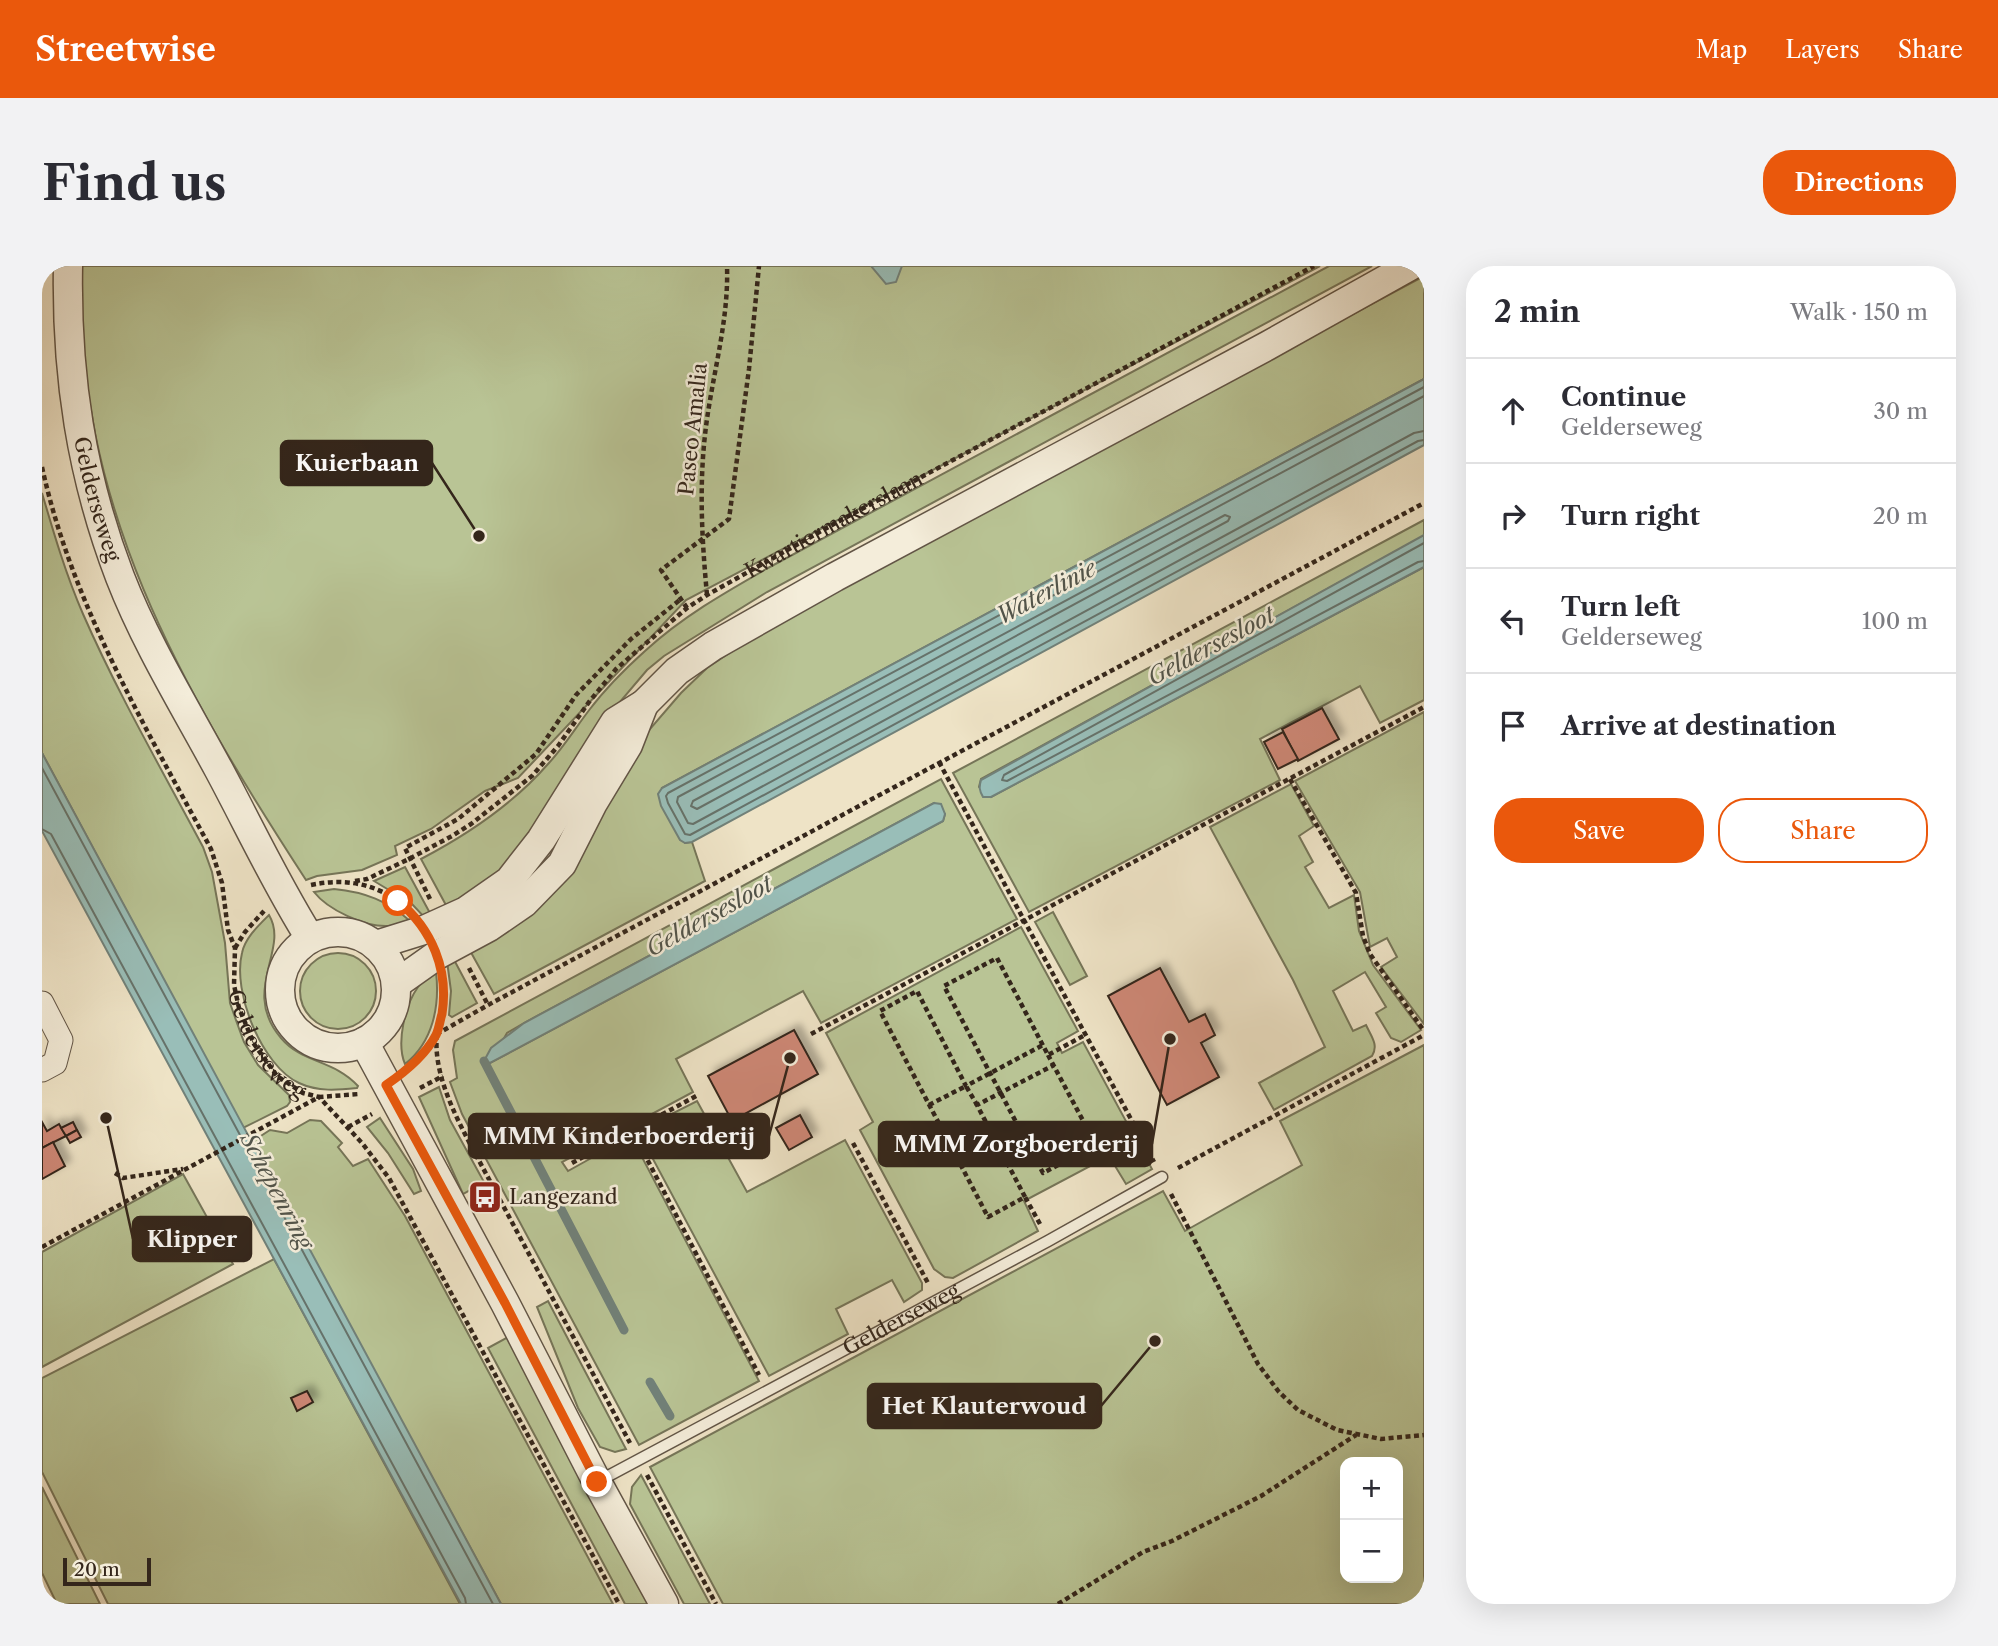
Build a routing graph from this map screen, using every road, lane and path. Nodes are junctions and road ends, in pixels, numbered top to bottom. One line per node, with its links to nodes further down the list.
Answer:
1 (68, 266): 17 (street, Gelderseweg)
2 (727, 266): 8 (path, Paseo Amalia)
3 (759, 266): 8 (path)
4 (1314, 266): 9 (path, Kwartiermakerslaan)
5 (1410, 266): 18 (street)
6 (42, 467): 37 (path, Gelderseweg)
7 (1424, 503): 13 (path)
8 (702, 538): 9 (path, Paseo Amalia); 10 (path)
9 (707, 595): 11 (path, Kwartiermakerslaan)
10 (681, 599): 11 (path); 15 (path, Kwartiermakerslaan)
11 (687, 608): 15 (path, Kwartiermakerslaan)
12 (1424, 707): 14 (path)
13 (939, 762): 16 (path); 22 (path)
14 (1290, 779): 16 (path); 23 (path)
15 (409, 859): 18 (path); 18 (path, Kwartiermakerslaan)
16 (1025, 920): 25 (path); 26 (path)
17 (310, 938): 19 (street); 27 (street)
18 (440, 938): 19 (street); 20 (street); 22 (path); 24 (path)
19 (376, 945): 20 (street)
20 (396, 984): 27 (street)
21 (42, 1003): 31 (street)
22 (488, 1005): 24 (path)
23 (1424, 1033): 45 (path)
24 (437, 1034): 33 (path); 46 (path)
25 (811, 1034)
26 (1085, 1035): 29 (path); 45 (path)
27 (364, 1042): 33 (street)
28 (1043, 1045): 29 (path); 32 (path); 32 (path)
29 (1048, 1055): 30 (path)
30 (1054, 1065): 35 (path); 35 (path)
31 (42, 1070)
32 (990, 1073): 34 (path); 35 (path)
33 (386, 1085): 37 (path); 58 (street)
34 (966, 1086): 38 (path); 38 (path); 39 (path)
35 (1000, 1093): 39 (path)
36 (698, 1095): 40 (path)
37 (318, 1097): 43 (path); 50 (path, Gelderseweg)
38 (929, 1105): 47 (path)
39 (977, 1105): 47 (path)
40 (632, 1130): 42 (path); 54 (path)
41 (853, 1143): 53 (path)
42 (572, 1163)
43 (187, 1169): 44 (path); 52 (path)
44 (115, 1172)
45 (1162, 1177): 51 (lane, Gelderseweg); 55 (path)
46 (498, 1196): 48 (path); 57 (path)
47 (1025, 1197): 51 (path)
48 (486, 1203)
49 (424, 1224): 50 (path)
50 (416, 1227): 59 (path, Gelderseweg)
51 (1048, 1241): 53 (lane, Gelderseweg)
52 (42, 1247)
53 (937, 1301): 54 (lane, Gelderseweg)
54 (768, 1391): 57 (lane, Gelderseweg)
55 (1356, 1434): 56 (path); 62 (path)
56 (1424, 1435)
57 (639, 1460): 58 (lane, Gelderseweg); 61 (path)
58 (597, 1482): 60 (street)
59 (619, 1604)
60 (664, 1604)
61 (716, 1604)
62 (1058, 1604)

